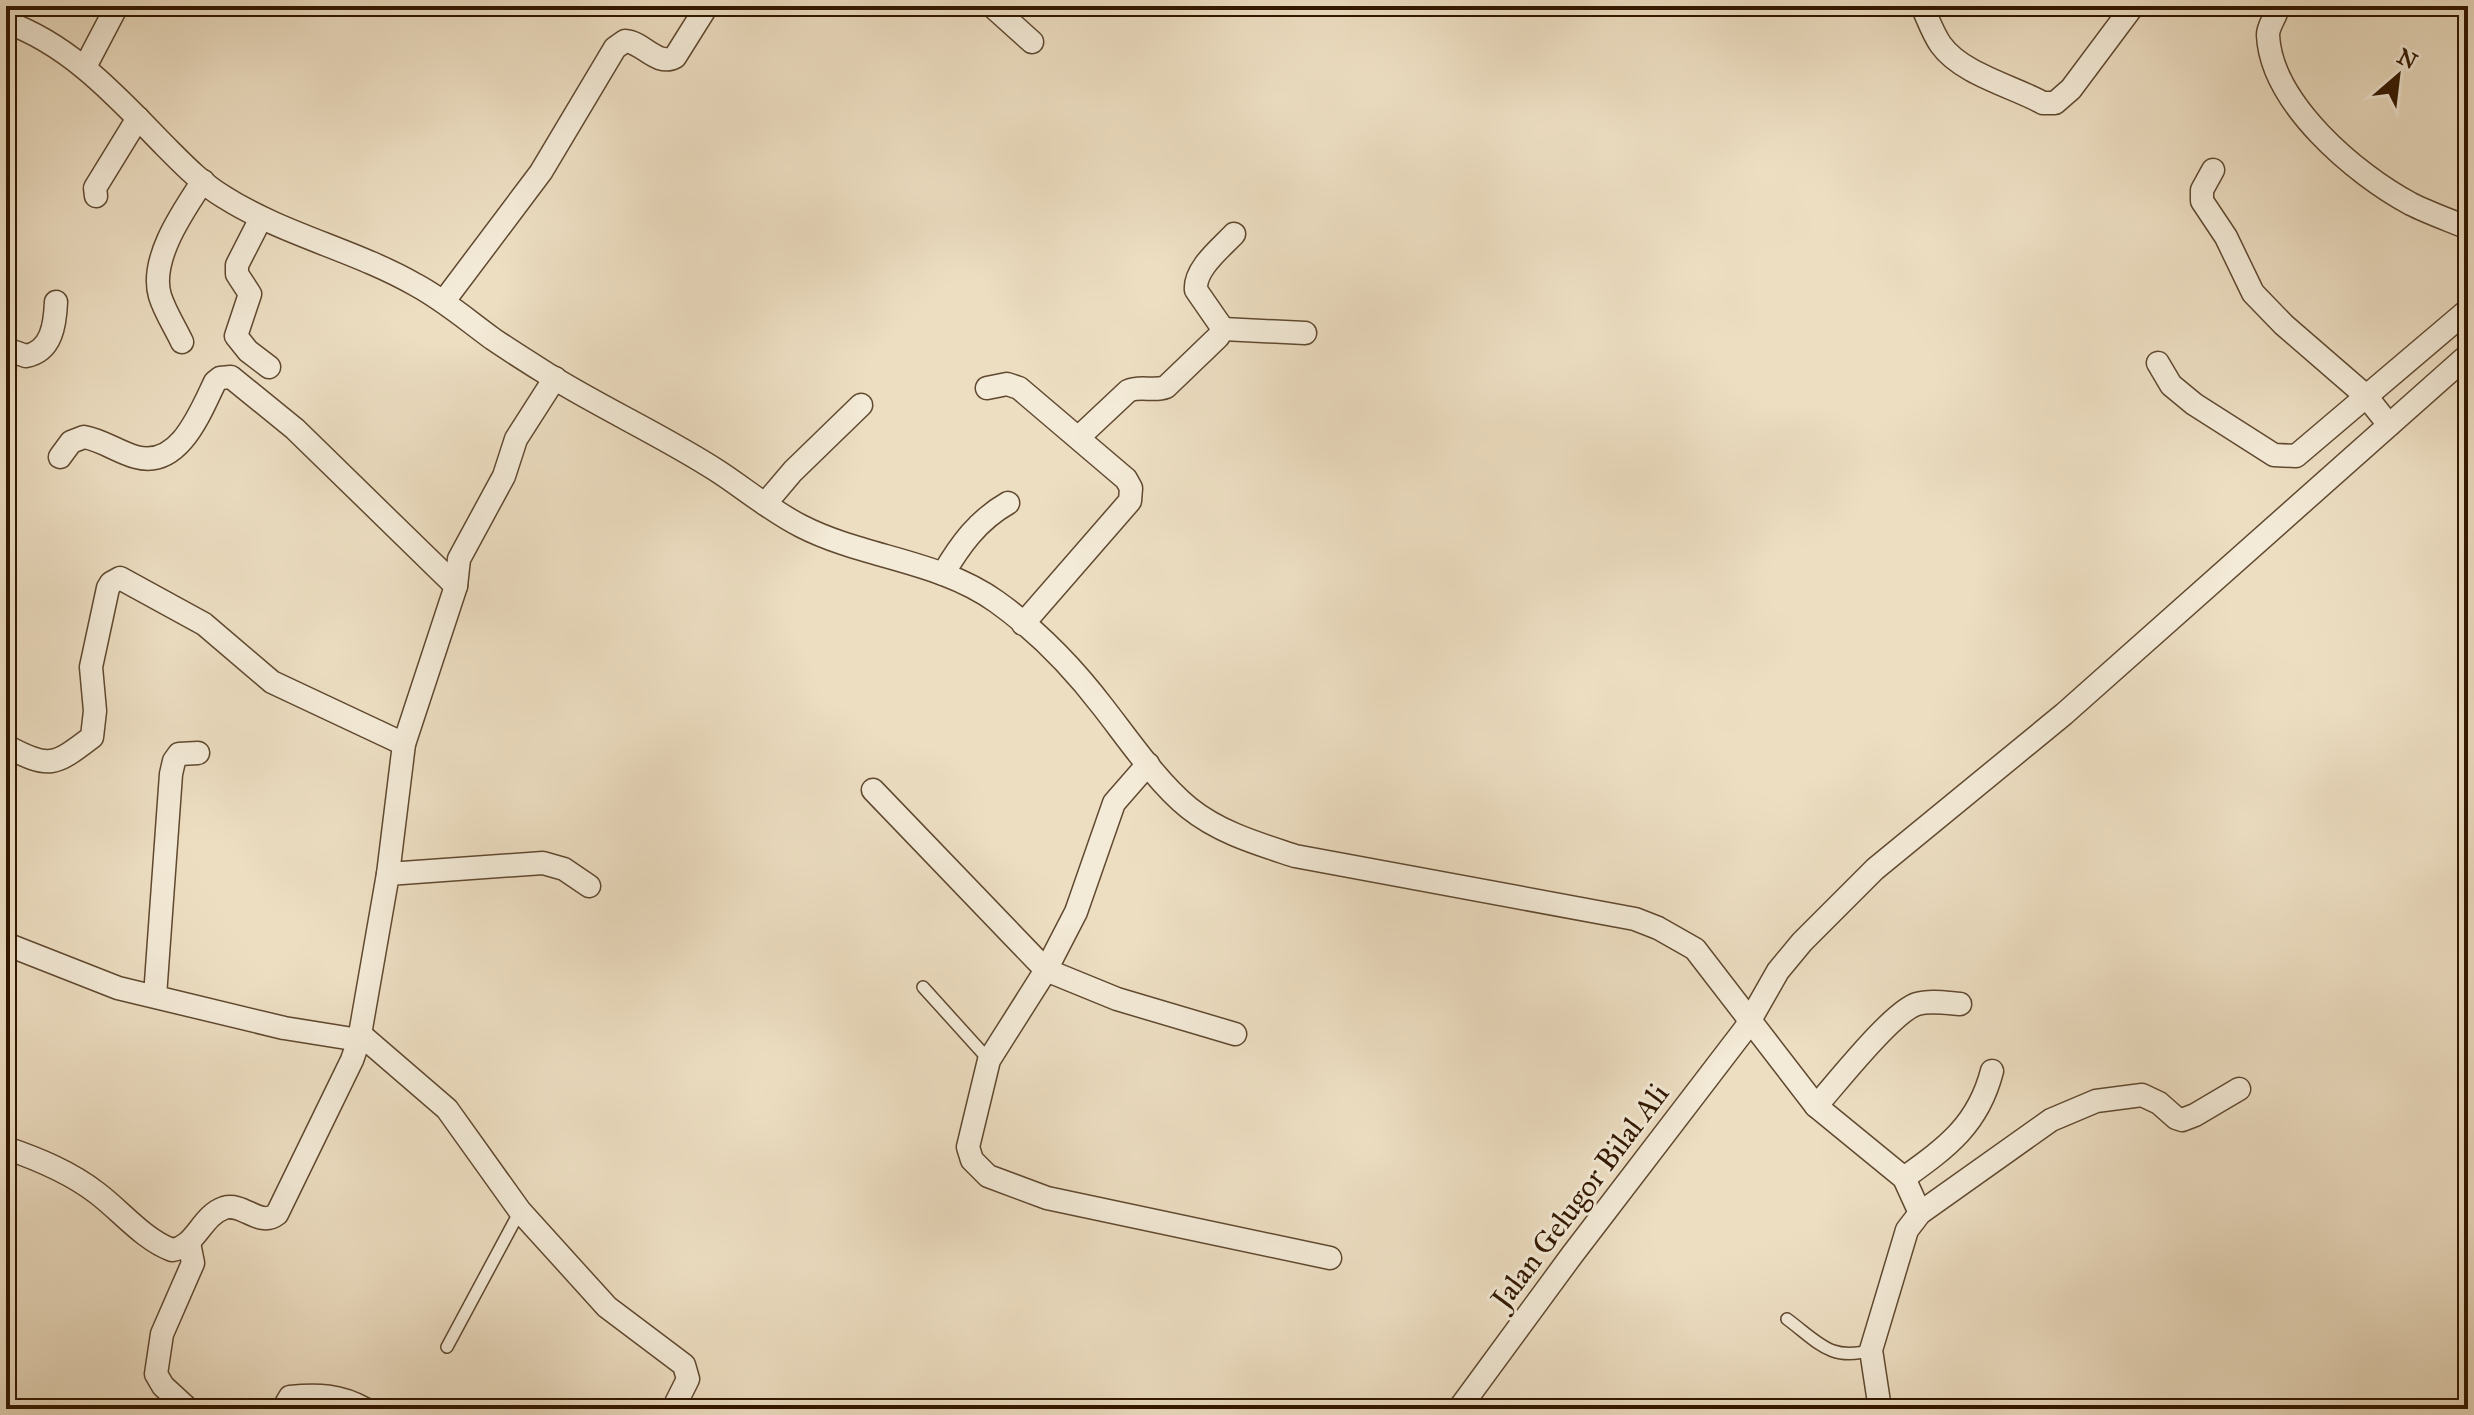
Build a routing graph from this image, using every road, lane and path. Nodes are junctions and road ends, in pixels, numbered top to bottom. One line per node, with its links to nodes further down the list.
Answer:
1 (117, 6): 9 (street)
2 (707, 6): 17 (street)
3 (992, 6): 8 (street)
4 (1922, 6): 5 (street)
5 (2133, 6)
6 (2278, 6): 15 (street)
7 (6, 22): 9 (street)
8 (1032, 42)
9 (85, 67): 10 (street)
10 (138, 118): 12 (street); 13 (street)
11 (2213, 170): 29 (street)
12 (203, 181): 14 (street); 22 (street)
13 (96, 196)
14 (261, 218): 17 (street); 26 (street)
15 (2468, 228)
16 (1234, 234): 20 (street)
17 (444, 301): 27 (street)
18 (56, 302): 23 (street)
19 (2468, 310): 29 (street)
20 (1223, 329): 21 (street); 32 (street)
21 (1305, 333)
22 (182, 342)
23 (6, 349)
24 (2468, 355): 31 (street, Jalan Gelugor Bilal Ali)
25 (2158, 363): 29 (street)
26 (269, 367)
27 (555, 378): 35 (street); 37 (street)
28 (987, 388): 32 (street)
29 (2368, 399): 31 (street)
30 (861, 405): 35 (street)
31 (2387, 423): 51 (street, Jalan Gelugor Bilal Ali)
32 (1079, 437): 38 (street)
33 (60, 457): 37 (street)
34 (1008, 503): 36 (street)
35 (765, 504): 36 (street)
36 (943, 574): 38 (street)
37 (456, 586): 39 (street)
38 (1023, 624): 42 (street)
39 (404, 744): 40 (street); 44 (street)
40 (6, 746)
41 (198, 753): 49 (street)
42 (1148, 764): 47 (street); 51 (street)
43 (873, 790): 47 (street)
44 (388, 874): 45 (street); 53 (street)
45 (589, 886)
46 (6, 944): 49 (street)
47 (1046, 970): 52 (street); 54 (street)
48 (923, 987): 54 (lane)
49 (155, 996): 53 (street)
50 (1960, 1004): 57 (street)
51 (1747, 1015): 57 (street); 71 (street, Jalan Gelugor Bilal Ali)
52 (1235, 1034)
53 (359, 1037): 60 (street); 62 (street)
54 (989, 1060): 63 (street)
55 (1992, 1071): 59 (street)
56 (2239, 1089): 61 (street)
57 (1816, 1106): 59 (street)
58 (6, 1148): 62 (street)
59 (1904, 1178): 61 (street)
60 (520, 1211): 65 (lane); 70 (street)
61 (1920, 1213): 66 (street)
62 (189, 1243): 67 (street)
63 (1330, 1258)
64 (1787, 1319): 66 (lane)
65 (447, 1347)
66 (1871, 1350): 72 (street)
67 (188, 1409)
68 (283, 1409): 69 (street)
69 (365, 1409)
70 (673, 1409)
71 (1459, 1409)
72 (1880, 1409)

